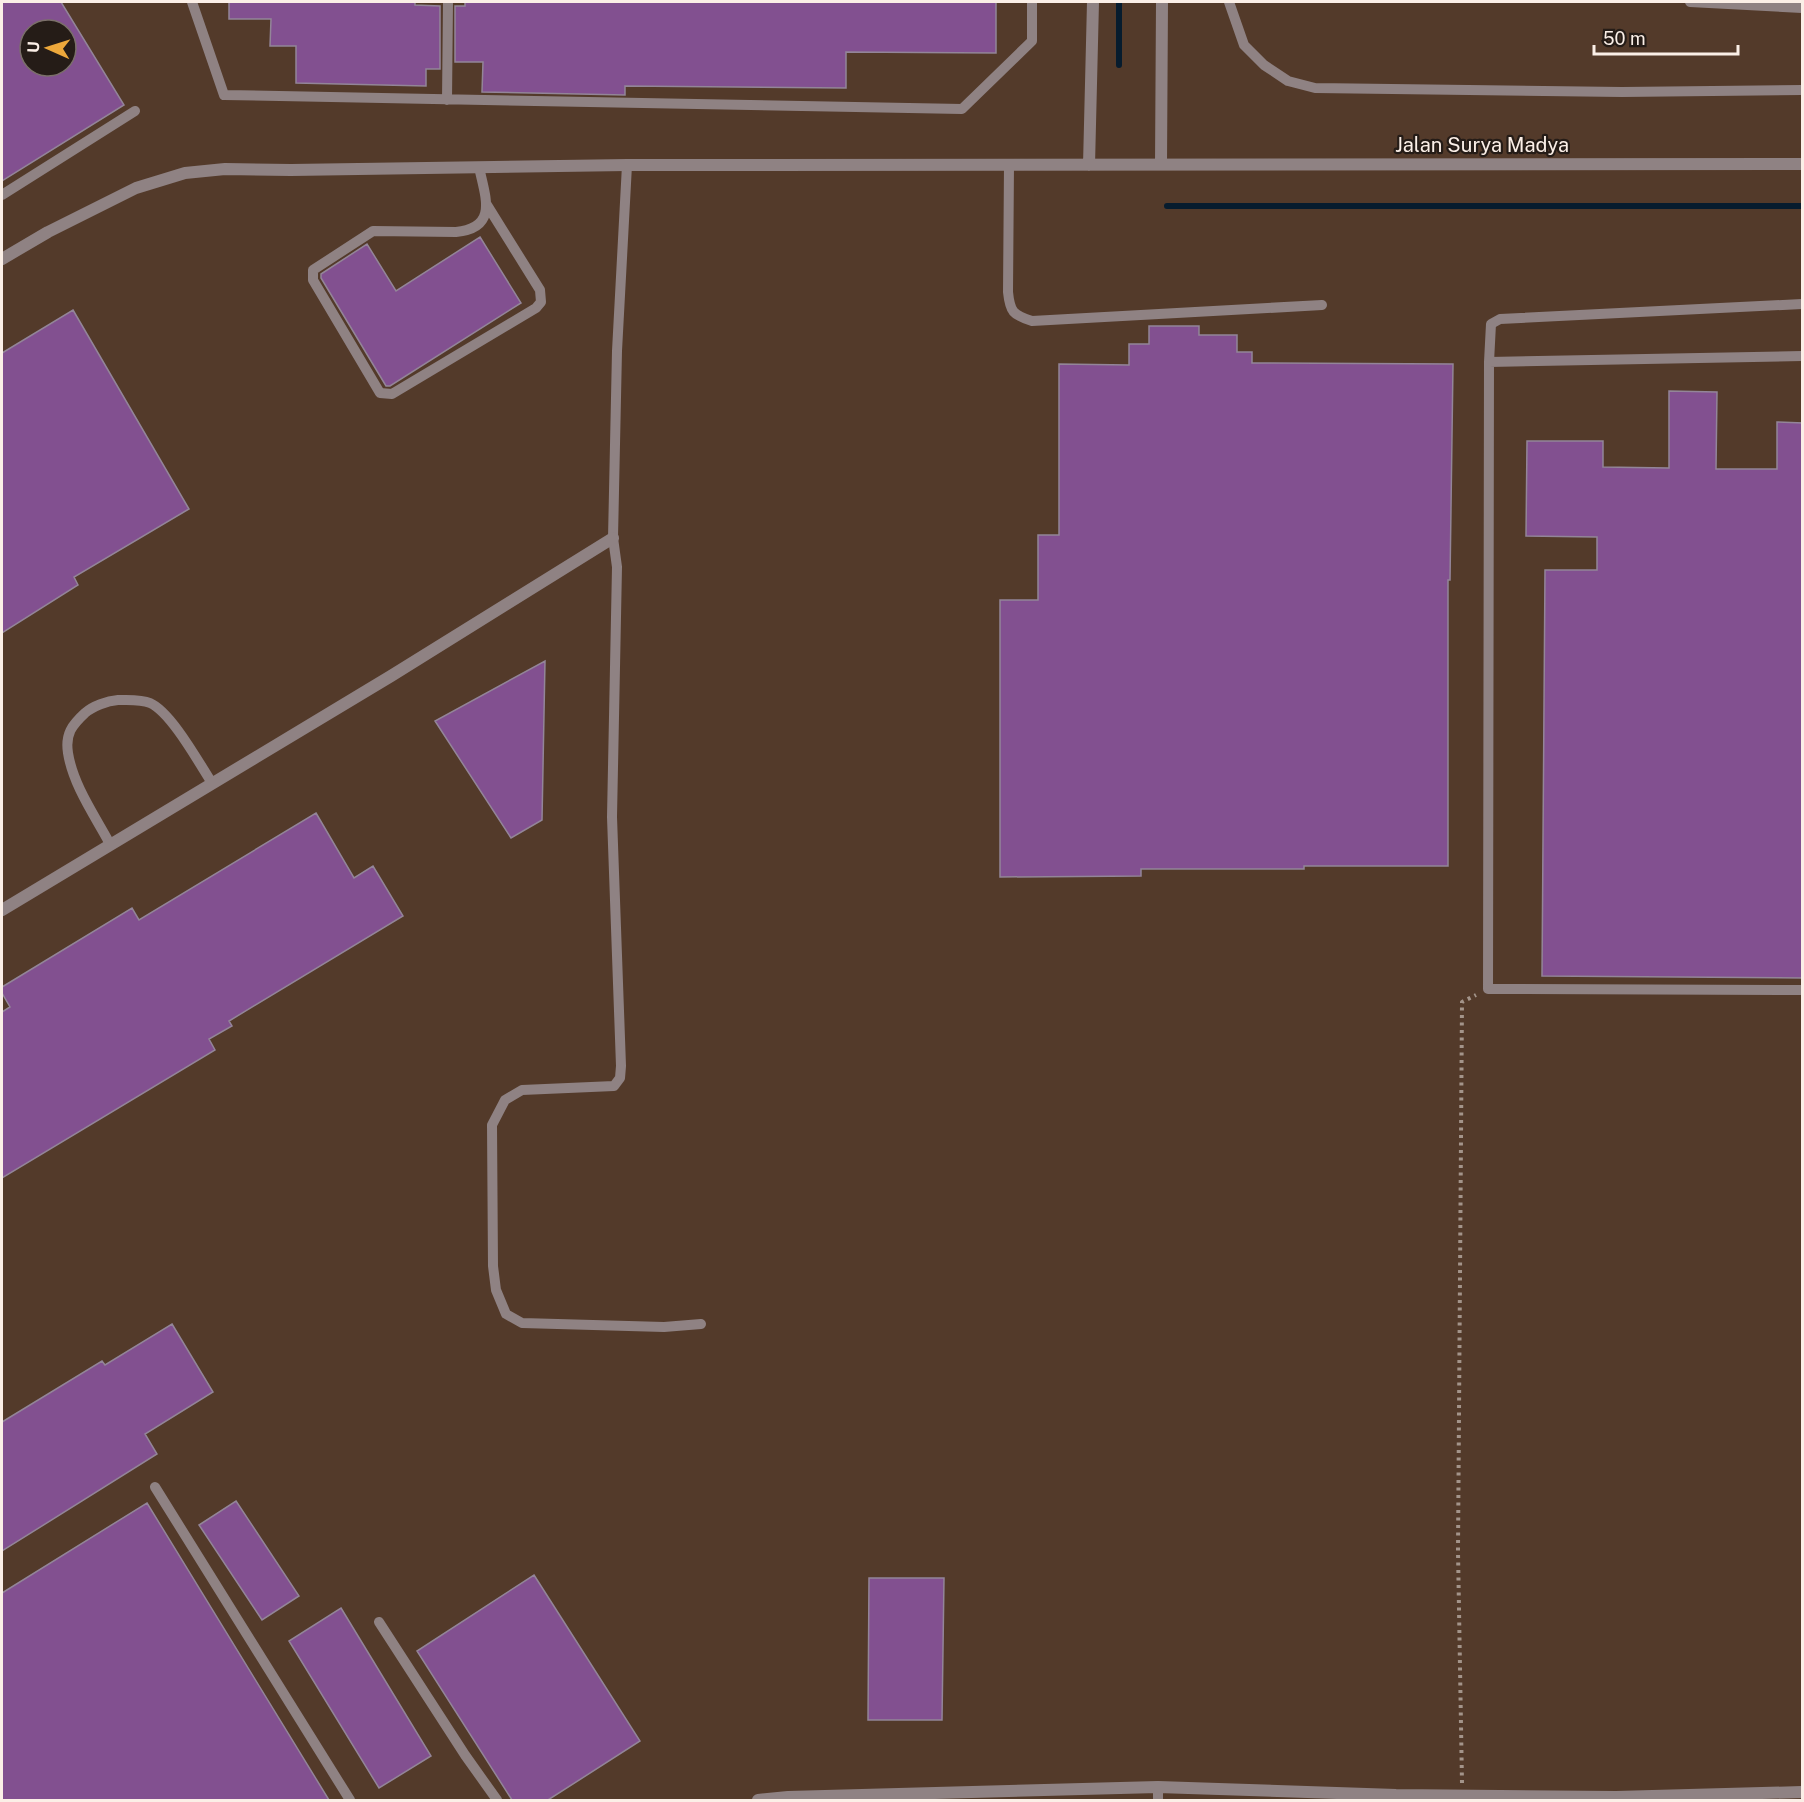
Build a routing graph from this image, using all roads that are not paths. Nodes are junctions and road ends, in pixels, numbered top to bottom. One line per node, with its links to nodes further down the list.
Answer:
1 (192, 2): 10 (lane)
2 (448, 2): 10 (lane)
3 (1032, 2): 10 (lane)
4 (1093, 2): 16 (street)
5 (1162, 2): 12 (street)
6 (1229, 2): 9 (lane)
7 (1690, 2): 8 (lane)
8 (1803, 8)
9 (1803, 90)
10 (447, 100)
11 (135, 111): 18 (lane)
12 (1161, 164): 13 (street, Jalan Surya Madya); 16 (street, Jalan Surya Madya)
13 (1803, 164)
14 (627, 165): 15 (street, Jalan Surya Madya); 17 (street, Jalan Surya Madya); 25 (lane)
15 (1010, 165): 16 (street, Jalan Surya Madya); 22 (lane)
16 (1089, 165)
17 (479, 167): 19 (lane); 20 (street, Jalan Surya Madya)
18 (2, 195)
19 (487, 205): 19 (lane)
20 (2, 259)
21 (1803, 304): 24 (lane)
22 (1322, 305)
23 (1803, 356): 24 (lane)
24 (1489, 362): 29 (lane)
25 (613, 538): 26 (street); 30 (lane)
26 (212, 783): 27 (street); 27 (lane)
27 (110, 844): 28 (street)
28 (2, 910)
29 (1803, 990)
30 (701, 1324)
31 (154, 1487): 35 (lane)
32 (380, 1622): 36 (lane)
33 (1158, 1787): 34 (street); 37 (street); 38 (lane)
34 (1803, 1792)
35 (350, 1800)
36 (497, 1800)
37 (758, 1800)
38 (1158, 1800)

